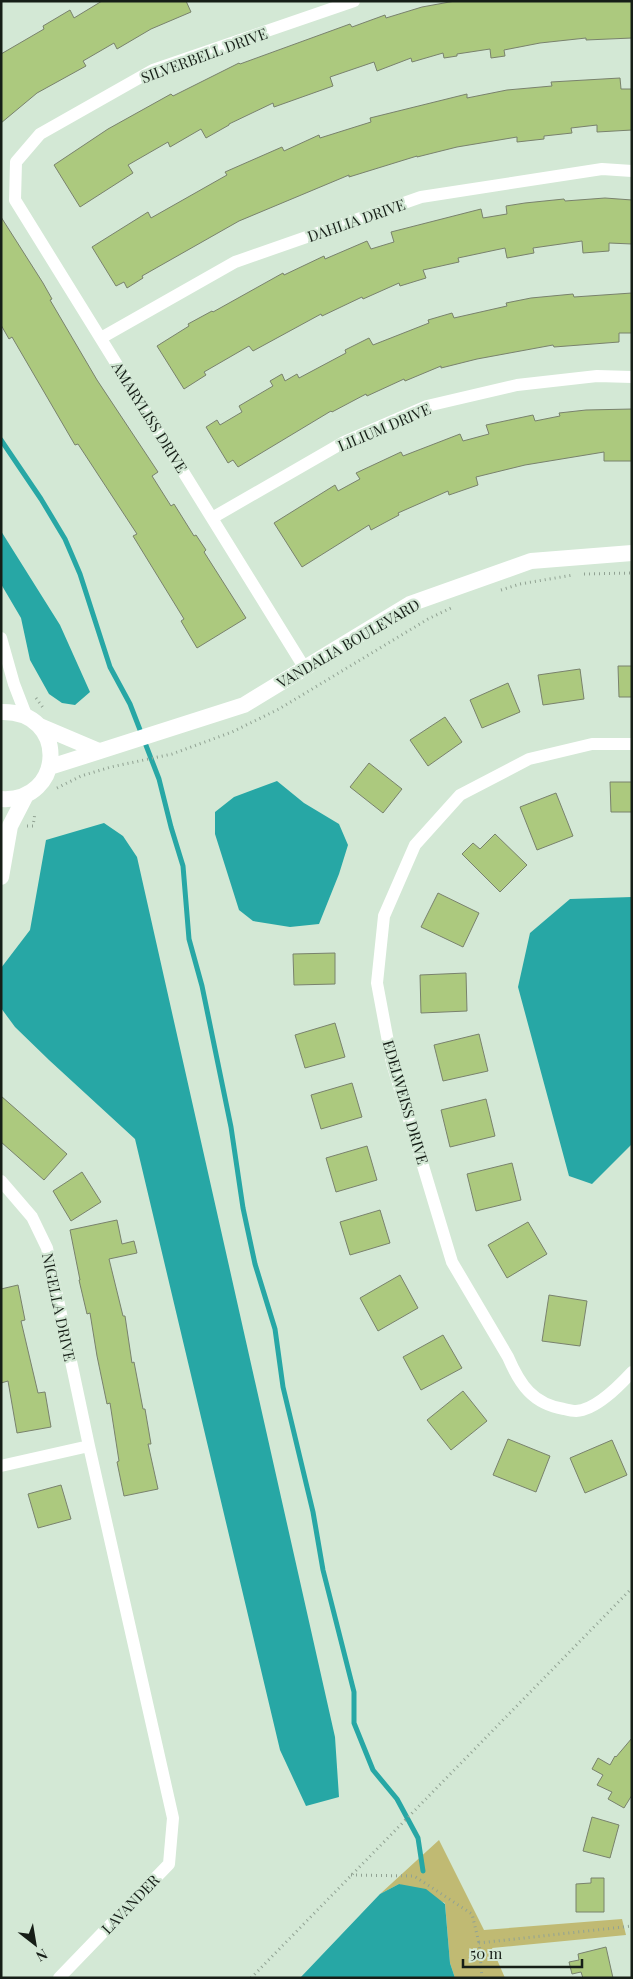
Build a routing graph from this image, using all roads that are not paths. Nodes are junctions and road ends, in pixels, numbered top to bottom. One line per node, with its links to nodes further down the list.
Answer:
1 (354, 1): 2 (street, SILVERBELL DRIVE)
2 (16, 162): 4 (street, AMARYLISS DRIVE)
3 (632, 171): 4 (street, DAHLIA DRIVE)
4 (101, 338): 6 (street, AMARYLISS DRIVE)
5 (632, 377): 6 (street, LILIUM DRIVE)
6 (212, 518): 9 (street, AMARYLISS DRIVE)
7 (632, 553): 9 (street, VANDALIA BOULEVARD)
8 (2, 640): 11 (street)
9 (304, 667): 14 (street, VANDALIA BOULEVARD)
10 (1, 712): 11 (street)
11 (26, 715): 12 (street)
12 (44, 719): 14 (street); 15 (street)
13 (632, 744): 22 (street, EDELWEISS DRIVE)
14 (99, 751): 15 (street, VANDALIA BOULEVARD)
15 (50, 767): 16 (street)
16 (26, 795): 17 (street); 19 (street)
17 (1, 798)
18 (1, 841): 19 (street)
19 (5, 858): 20 (street)
20 (1, 876)
21 (1, 1181): 23 (street, NIGELLA DRIVE)
22 (632, 1372)
23 (89, 1446): 24 (street); 25 (street, NIGELLA DRIVE)
24 (1, 1466)
25 (173, 1818): 26 (street, LAVANDER)
26 (59, 1978)

